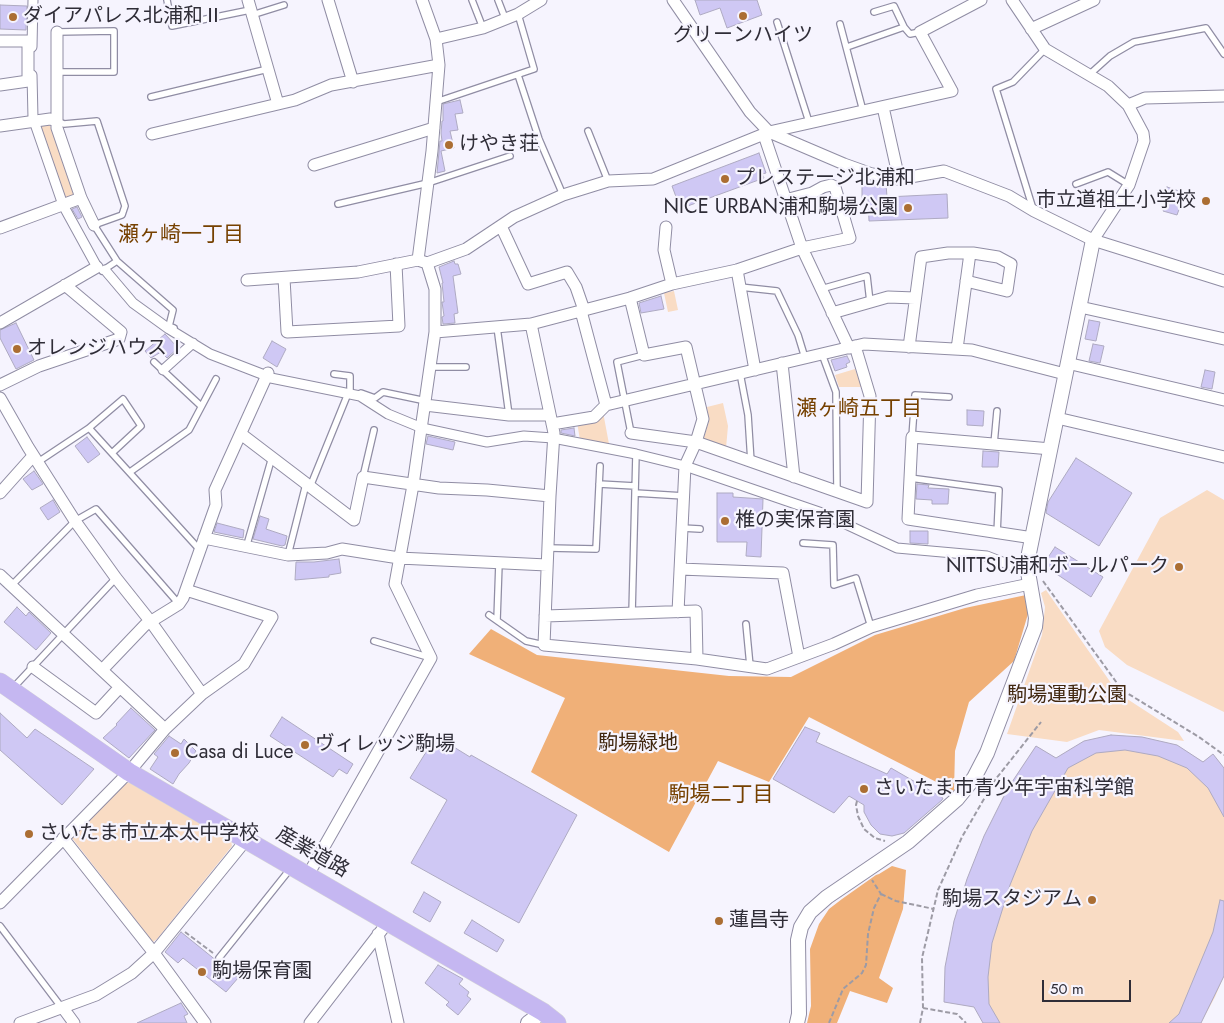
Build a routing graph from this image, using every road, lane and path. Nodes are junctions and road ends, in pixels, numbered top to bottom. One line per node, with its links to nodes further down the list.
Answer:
1 (33, 0): 43 (street)
2 (167, 0): 13 (lane)
3 (328, 0): 34 (street)
4 (422, 0): 24 (street)
5 (472, 0): 19 (lane)
6 (498, 0): 16 (lane)
7 (541, 0): 15 (street)
8 (673, 0): 49 (street)
9 (981, 0): 23 (street)
10 (1012, 0): 21 (street)
11 (1094, 0): 21 (street)
12 (284, 5): 13 (lane)
13 (250, 8): 30 (street)
14 (874, 12): 20 (lane)
15 (518, 14): 16 (street); 33 (lane)
16 (505, 18): 19 (street)
17 (777, 22): 45 (lane)
18 (840, 24): 26 (lane)
19 (484, 28): 24 (street)
20 (904, 28): 23 (lane); 26 (lane)
21 (1031, 29): 27 (street)
22 (57, 32): 31 (street); 31 (lane)
23 (920, 32): 41 (street)
24 (436, 39): 29 (street)
25 (0, 41): 35 (street)
26 (847, 47): 42 (lane)
27 (1045, 48): 32 (street); 63 (lane)
28 (1224, 54): 32 (lane)
29 (439, 65): 34 (street); 38 (street)
30 (268, 69): 37 (lane); 39 (street)
31 (57, 72): 44 (street)
32 (1090, 74): 40 (street)
33 (518, 75): 38 (lane); 58 (lane)
34 (353, 82): 39 (street)
35 (0, 85)
36 (1224, 96): 40 (street)
37 (152, 97)
38 (436, 102): 47 (street)
39 (278, 104): 50 (street)
40 (1128, 105): 57 (street)
41 (883, 107): 42 (street); 53 (street)
42 (863, 111): 45 (street)
43 (34, 121): 44 (street); 46 (street); 62 (street)
44 (57, 122): 59 (street); 64 (lane)
45 (809, 122): 49 (street)
46 (0, 126)
47 (434, 128): 52 (street); 55 (street)
48 (588, 131): 54 (lane)
49 (766, 133): 53 (street); 54 (street); 60 (street)
50 (152, 134)
51 (510, 156): 55 (lane)
52 (314, 165)
53 (899, 179): 63 (street)
54 (608, 181): 58 (street)
55 (428, 183): 61 (lane); 72 (street)
56 (1076, 184): 57 (lane)
57 (1129, 185): 68 (street)
58 (563, 195): 65 (street)
59 (81, 198): 62 (street); 64 (street)
60 (785, 200): 69 (street); 69 (street)
61 (338, 204)
62 (63, 205): 67 (street); 74 (street)
63 (1034, 212): 68 (street)
64 (94, 225): 71 (lane)
65 (501, 226): 72 (street); 88 (street)
66 (666, 227): 80 (street)
67 (0, 228)
68 (1093, 240): 79 (street); 87 (street)
69 (802, 248): 75 (street); 83 (street)
70 (970, 254): 78 (street); 78 (street); 85 (street)
71 (117, 261): 74 (lane); 111 (lane)
72 (423, 261): 73 (street); 93 (street)
73 (396, 264): 76 (street); 76 (street)
74 (101, 269): 81 (street); 95 (street)
75 (737, 270): 80 (street); 82 (street)
76 (284, 278): 77 (street)
77 (247, 280)
78 (966, 281): 98 (street)
79 (1224, 281)
80 (672, 284): 84 (street)
81 (65, 286): 90 (street); 114 (street)
82 (740, 287): 101 (lane); 108 (street)
83 (821, 289): 86 (lane); 89 (street)
84 (630, 298): 88 (street); 100 (street)
85 (915, 298): 86 (street); 96 (street)
86 (870, 302): 89 (street)
87 (1080, 307): 94 (street); 106 (street)
88 (582, 310): 91 (street); 121 (street)
89 (832, 313): 97 (street)
90 (0, 323)
91 (532, 324): 92 (street); 126 (street)
92 (497, 327): 93 (street); 124 (lane)
93 (435, 332): 104 (street)
94 (1224, 339)
95 (193, 343): 107 (street); 111 (street)
96 (909, 346): 97 (street); 98 (street)
97 (852, 347): 99 (street); 153 (street)
98 (957, 349): 106 (street)
99 (822, 354): 101 (street); 153 (lane)
100 (644, 355): 113 (street); 118 (lane)
101 (804, 358): 103 (street)
102 (154, 362): 107 (lane)
103 (782, 363): 108 (street); 147 (street)
104 (430, 367): 105 (lane); 120 (street)
105 (466, 367)
106 (1066, 368): 119 (street); 125 (street)
107 (163, 370): 122 (lane)
108 (755, 370): 109 (street)
109 (740, 373): 113 (street); 142 (lane)
110 (334, 374): 115 (lane)
111 (267, 375): 115 (street); 131 (street)
112 (216, 379): 122 (lane)
113 (696, 384): 118 (street); 134 (street)
114 (0, 385)
115 (349, 392): 120 (lane); 128 (street); 151 (lane)
116 (0, 398): 141 (street)
117 (949, 398): 133 (lane)
118 (626, 400): 121 (street); 130 (lane)
119 (1224, 400)
120 (426, 403): 124 (street); 128 (street)
121 (606, 405): 126 (street)
122 (201, 406): 145 (lane)
123 (997, 411): 135 (lane)
124 (509, 414): 126 (street)
125 (1057, 418): 136 (street); 139 (street)
126 (551, 420): 132 (street)
127 (89, 428): 137 (lane); 137 (lane); 141 (lane)
128 (422, 428): 132 (street); 149 (street)
129 (374, 430): 146 (lane)
130 (631, 433): 134 (street)
131 (241, 434): 140 (street); 161 (street)
132 (553, 438): 138 (street); 155 (street)
133 (912, 438): 135 (street); 148 (street)
134 (696, 442): 142 (street); 144 (street)
135 (994, 444): 136 (street)
136 (1052, 449): 162 (street)
137 (112, 453): 145 (lane)
138 (636, 454): 144 (street); 152 (lane)
139 (1224, 456)
140 (272, 457): 151 (street); 164 (lane)
141 (35, 459): 154 (street); 157 (street)
142 (751, 462): 147 (street)
143 (600, 466): 150 (lane)
144 (685, 466): 156 (street); 174 (street)
145 (130, 472): 166 (lane)
146 (364, 476): 149 (street); 151 (street)
147 (794, 477): 153 (street)
148 (910, 478): 160 (street); 160 (lane)
149 (412, 484): 155 (street); 168 (street)
150 (599, 484): 152 (lane); 165 (lane)
151 (308, 485): 167 (lane)
152 (635, 490): 156 (lane); 179 (lane)
153 (838, 492)
154 (0, 493)
155 (550, 496): 165 (street)
156 (684, 496): 158 (street)
157 (76, 521): 173 (street); 175 (lane); 177 (lane)
158 (682, 528): 159 (lane); 171 (street)
159 (700, 529)
160 (997, 534): 162 (street)
161 (204, 538): 164 (street); 166 (street)
162 (1033, 538): 174 (street)
163 (803, 543): 185 (lane)
164 (246, 548): 167 (street)
165 (548, 548): 170 (street)
166 (199, 549): 176 (street)
167 (288, 556): 168 (street)
168 (399, 558): 169 (street); 190 (street)
169 (499, 563): 170 (street); 182 (lane)
170 (547, 565): 181 (street)
171 (680, 569): 178 (street); 189 (street)
172 (0, 575): 175 (street)
173 (116, 578): 183 (street); 186 (lane)
174 (1029, 578): 185 (street); 200 (path); 228 (street)
175 (11, 586): 186 (street)
176 (186, 590): 177 (street); 197 (street)
177 (179, 604): 183 (street)
178 (678, 612): 179 (street); 191 (street)
179 (632, 614): 181 (street)
180 (490, 615): 182 (lane)
181 (545, 616): 188 (street)
182 (497, 620): 188 (lane)
183 (151, 622): 194 (street); 197 (street)
184 (746, 624): 192 (lane)
185 (872, 627): 189 (street)
186 (65, 634): 193 (lane); 194 (street)
187 (374, 640): 190 (lane)
188 (544, 645): 191 (street)
189 (799, 657): 192 (street)
190 (431, 658): 207 (street)
191 (696, 659): 192 (street)
192 (750, 666)
193 (33, 667): 195 (lane); 196 (street)
194 (102, 670): 196 (street)
195 (5, 686): 201 (main road, 産業道路)
196 (120, 687): 199 (street)
197 (202, 694): 199 (street)
198 (1041, 722): 211 (path)
199 (165, 728): 201 (street)
200 (1224, 755)
201 (129, 772): 203 (street); 204 (main road, 産業道路)
202 (857, 801): 205 (path)
203 (63, 838): 210 (street); 215 (street)
204 (246, 840): 206 (main road, 産業道路); 212 (street)
205 (890, 842)
206 (292, 866): 207 (main road, 産業道路); 216 (lane)
207 (308, 875): 214 (main road, 産業道路)
208 (876, 886): 209 (path)
209 (881, 894): 211 (path); 229 (path)
210 (0, 903)
211 (934, 909): 218 (path)
212 (177, 925): 215 (street); 216 (path)
213 (0, 926): 217 (lane)
214 (383, 928): 219 (main road, 産業道路); 221 (street); 222 (street)
215 (154, 953): 217 (street); 225 (street)
216 (219, 958)
217 (63, 1008): 220 (street); 224 (street)
218 (924, 1008): 230 (path); 231 (path)
219 (543, 1012): 226 (street); 227 (main road, 産業道路)
220 (37, 1020): 223 (street)
221 (314, 1021)
222 (395, 1021)
223 (20, 1023)
224 (74, 1023)
225 (205, 1023)
226 (528, 1023)
227 (557, 1023)
228 (797, 1023)
229 (829, 1023)
230 (920, 1023)
231 (966, 1023)

